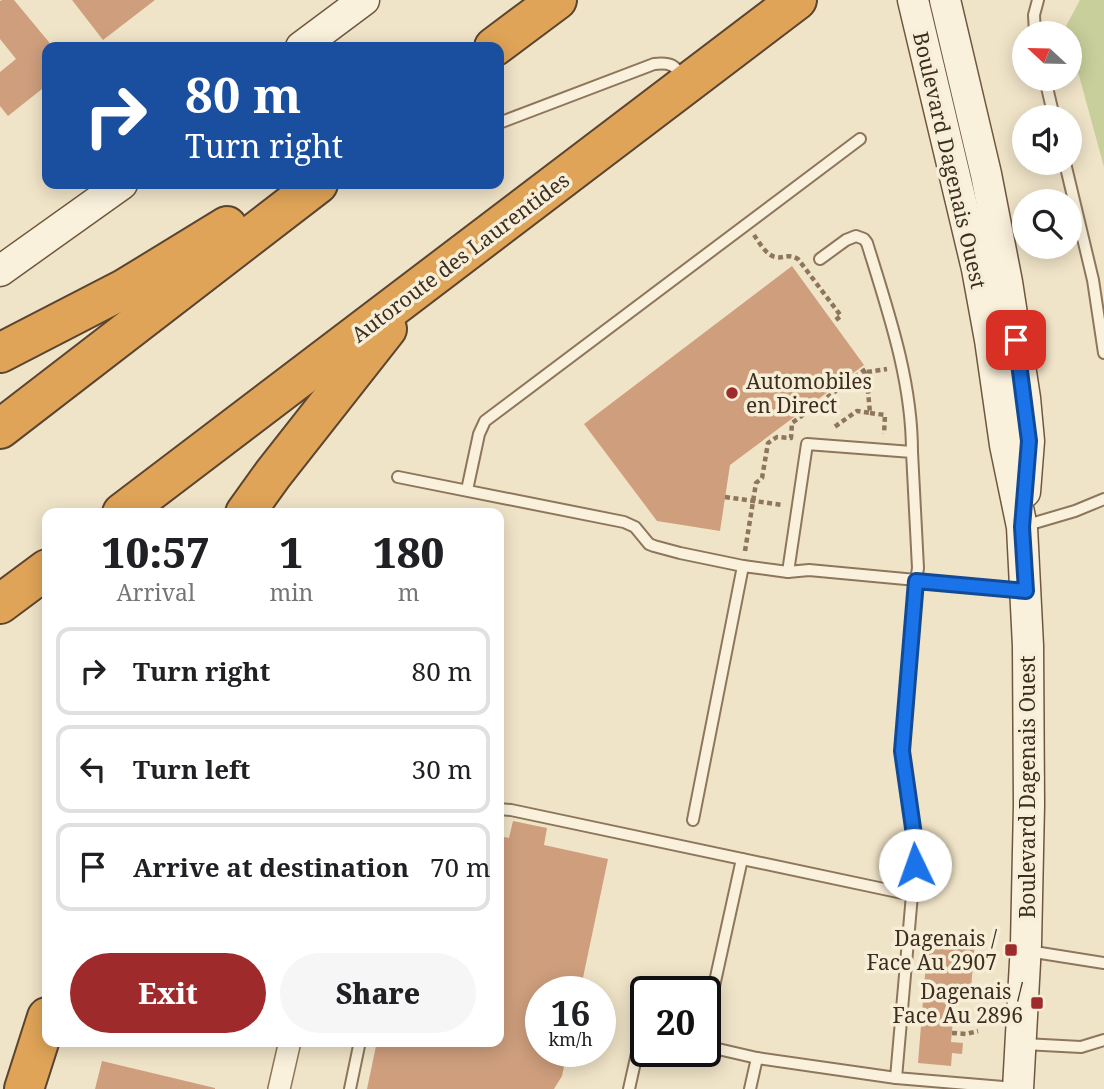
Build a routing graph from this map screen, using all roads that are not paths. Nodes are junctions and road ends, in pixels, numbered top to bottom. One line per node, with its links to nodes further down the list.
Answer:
1 (364, 0): 8 (main road)
2 (557, 0): 9 (highway)
3 (797, 0): 10 (highway, Autoroute des Laurentides)
4 (912, 0): 29 (main road, Boulevard Dagenais Ouest)
5 (945, 0): 29 (main road, Boulevard Dagenais Ouest)
6 (1038, 0): 7 (lane)
7 (1034, 21)
8 (308, 42)
9 (501, 42)
10 (687, 84): 11 (lane); 19 (highway, Autoroute des Laurentides)
11 (504, 121)
12 (860, 139): 25 (lane)
13 (1068, 175): 21 (lane)
14 (115, 189): 18 (main road)
15 (286, 189): 20 (highway)
16 (312, 189): 22 (highway)
17 (820, 259): 23 (lane)
18 (0, 271)
19 (420, 287): 27 (highway, Autoroute des Laurentides); 28 (highway)
20 (0, 353)
21 (1104, 353)
22 (0, 429)
23 (912, 452): 31 (lane); 33 (lane)
24 (398, 477): 25 (lane)
25 (467, 490): 30 (lane)
26 (1104, 499): 29 (lane)
27 (129, 508)
28 (248, 508)
29 (1022, 527): 34 (main road, Boulevard Dagenais Ouest)
30 (743, 566): 31 (lane); 37 (lane)
31 (788, 572): 33 (lane)
32 (42, 573): 35 (highway)
33 (916, 581): 34 (lane); 39 (lane)
34 (1026, 591): 40 (main road, Boulevard Dagenais Ouest)
35 (0, 604)
36 (504, 809): 38 (lane)
37 (693, 820)
38 (742, 859): 39 (lane); 42 (lane)
39 (912, 895): 51 (lane)
40 (1025, 950): 41 (lane); 45 (main road, Boulevard Dagenais Ouest)
41 (1104, 963)
42 (716, 976)
43 (42, 1033): 53 (highway)
44 (1104, 1040): 45 (lane)
45 (1020, 1044): 52 (main road, Boulevard Dagenais Ouest)
46 (289, 1047): 54 (street)
47 (359, 1047): 55 (lane)
48 (721, 1050): 49 (lane)
49 (757, 1058): 51 (lane); 57 (lane)
50 (634, 1067): 56 (lane)
51 (896, 1078): 52 (lane)
52 (1018, 1088)
53 (24, 1089)
54 (279, 1089)
55 (349, 1089)
56 (629, 1089)
57 (750, 1089)

